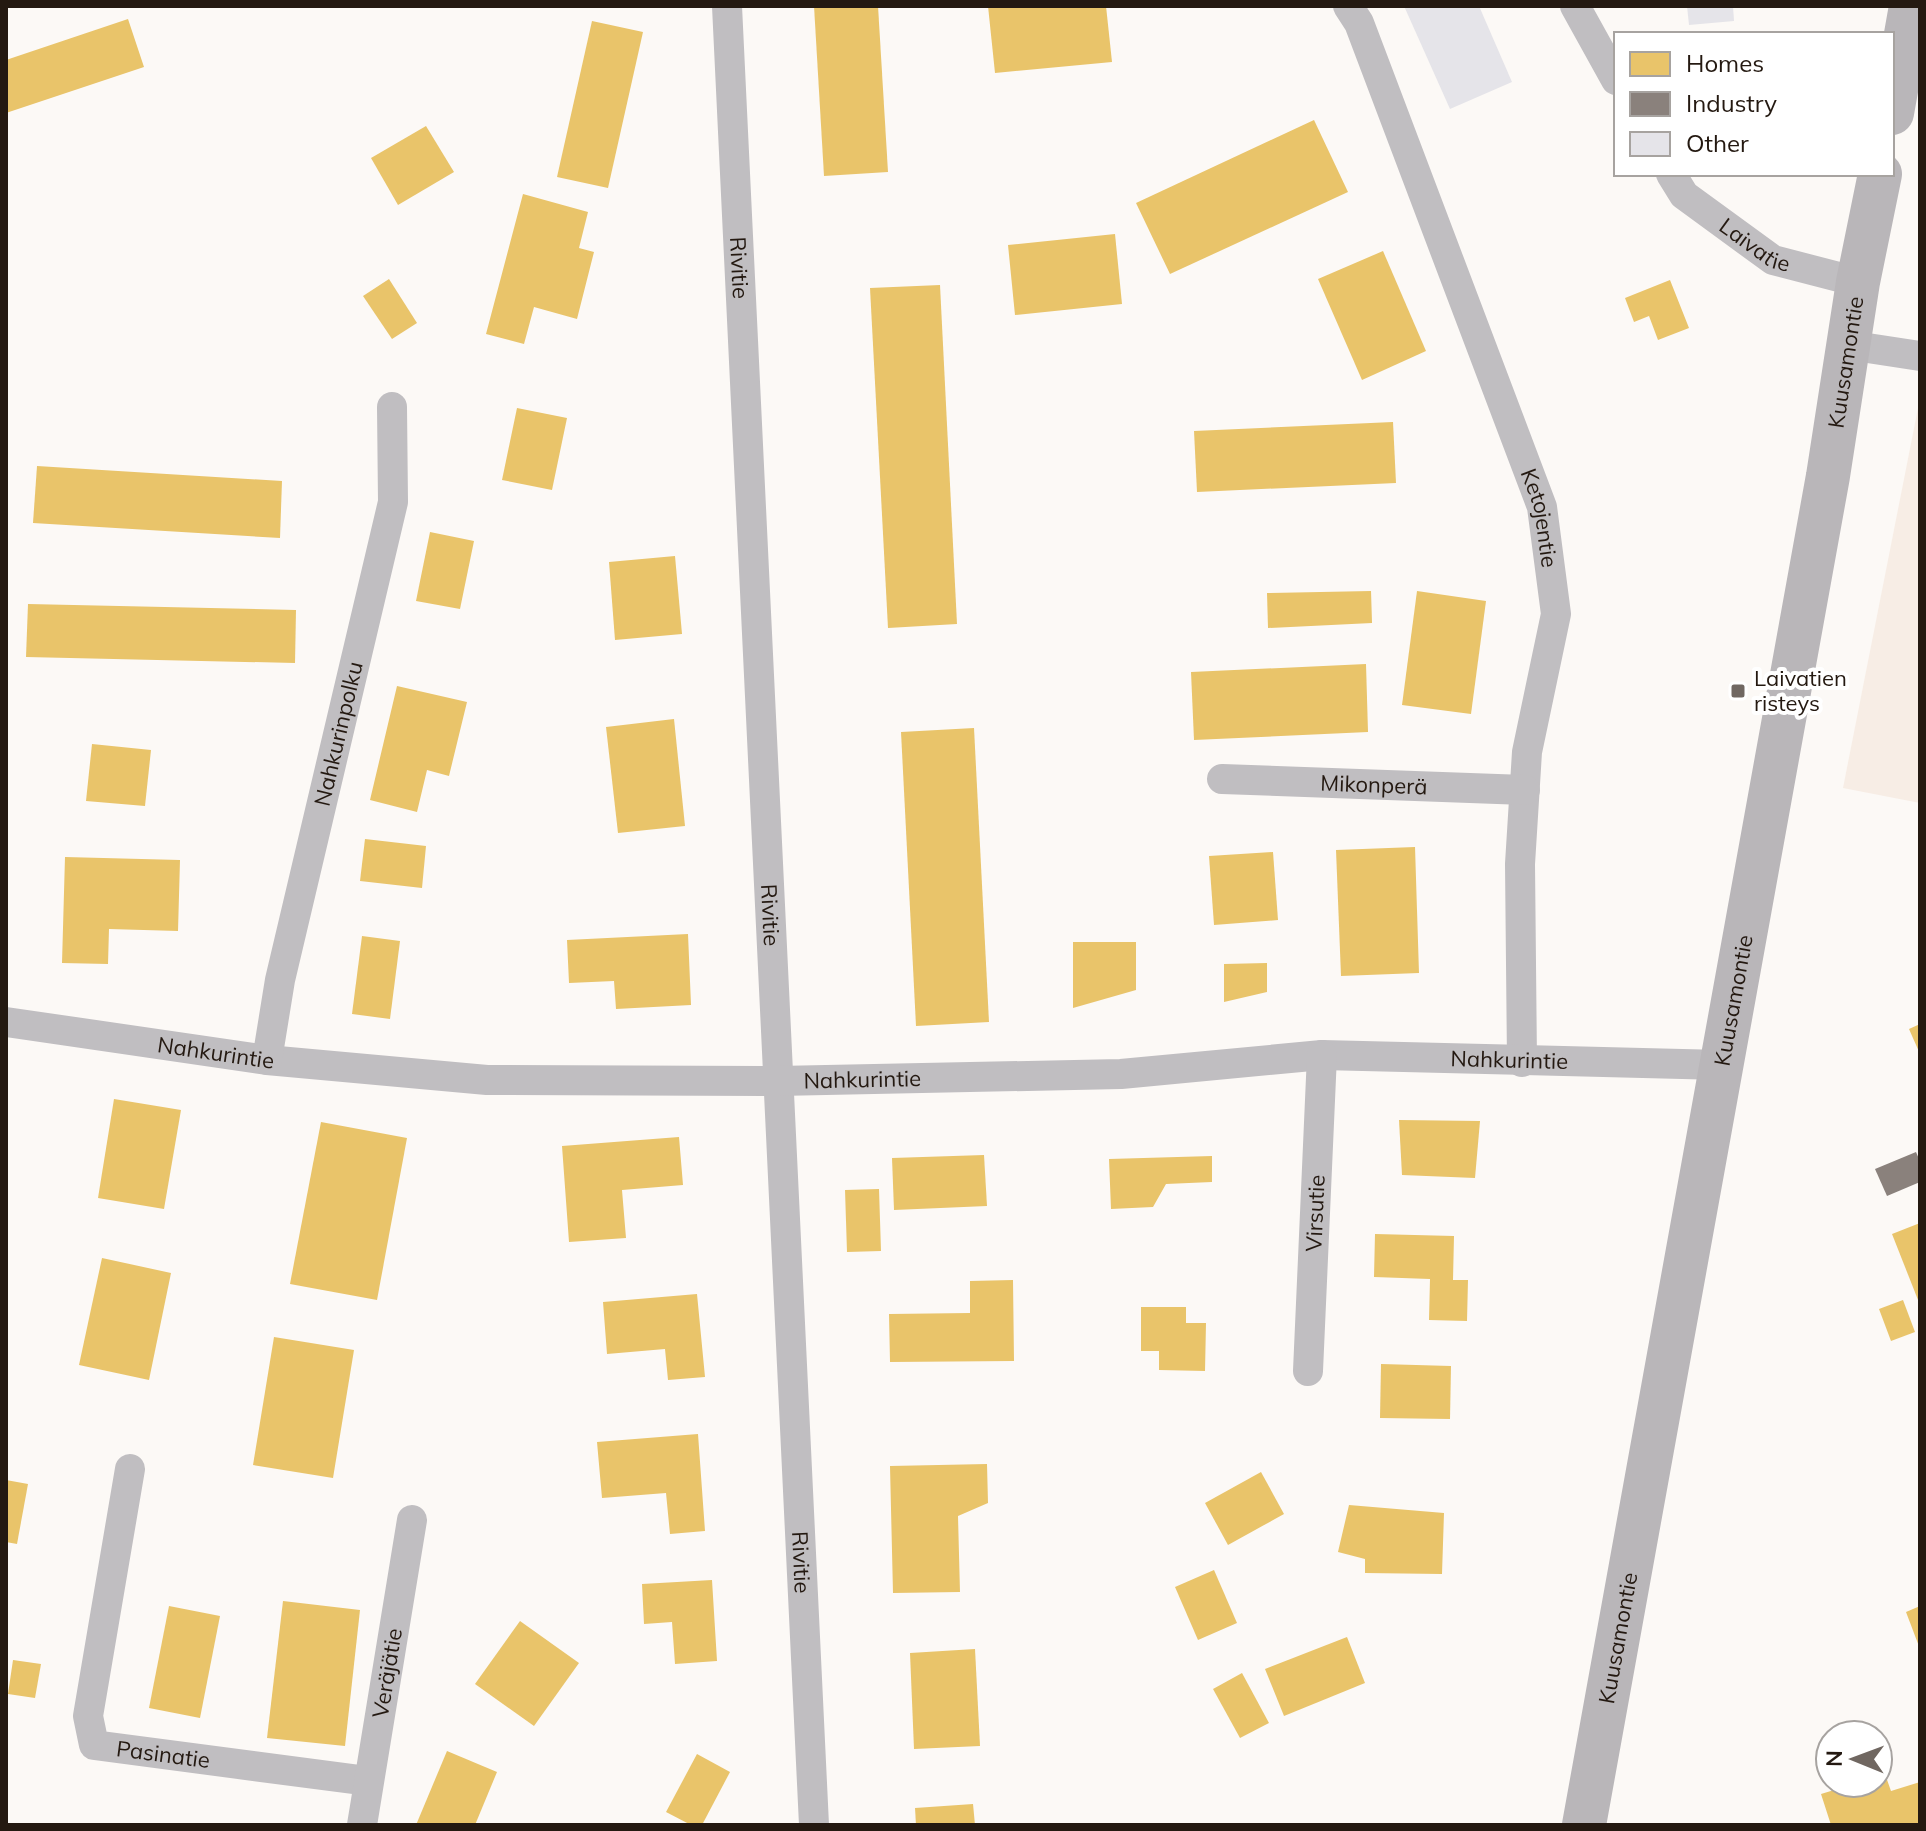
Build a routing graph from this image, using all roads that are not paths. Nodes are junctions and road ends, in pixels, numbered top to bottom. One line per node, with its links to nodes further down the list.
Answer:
1 (727, 6): 20 (street, Rivitie)
2 (1348, 6): 14 (street, Ketojentie)
3 (1575, 6): 5 (street)
4 (1911, 6): 6 (main road)
5 (1614, 76)
6 (1894, 102)
7 (1672, 176): 9 (street, Laivatie)
8 (1880, 176): 9 (main road, Kuusamontie)
9 (1858, 282): 10 (main road, Kuusamontie)
10 (1848, 345): 11 (street); 19 (main road, Kuusamontie)
11 (1920, 356)
12 (392, 407): 17 (street, Nahkurinpolku)
13 (1222, 779): 14 (street, Mikonperä)
14 (1525, 790): 18 (street, Ketojentie)
15 (6, 1022): 17 (street, Nahkurintie)
16 (1322, 1055): 18 (street, Nahkurintie); 20 (street, Nahkurintie); 21 (street, Virsutie)
17 (267, 1060): 20 (street, Nahkurintie)
18 (1522, 1062): 19 (street, Nahkurintie)
19 (1722, 1065): 27 (main road, Kuusamontie)
20 (778, 1081): 26 (street, Rivitie)
21 (1308, 1371)
22 (130, 1469): 24 (street, Pasinatie)
23 (412, 1520): 24 (street, Veräjätie)
24 (368, 1781): 25 (street, Veräjätie)
25 (362, 1825)
26 (814, 1825)
27 (1584, 1825)

